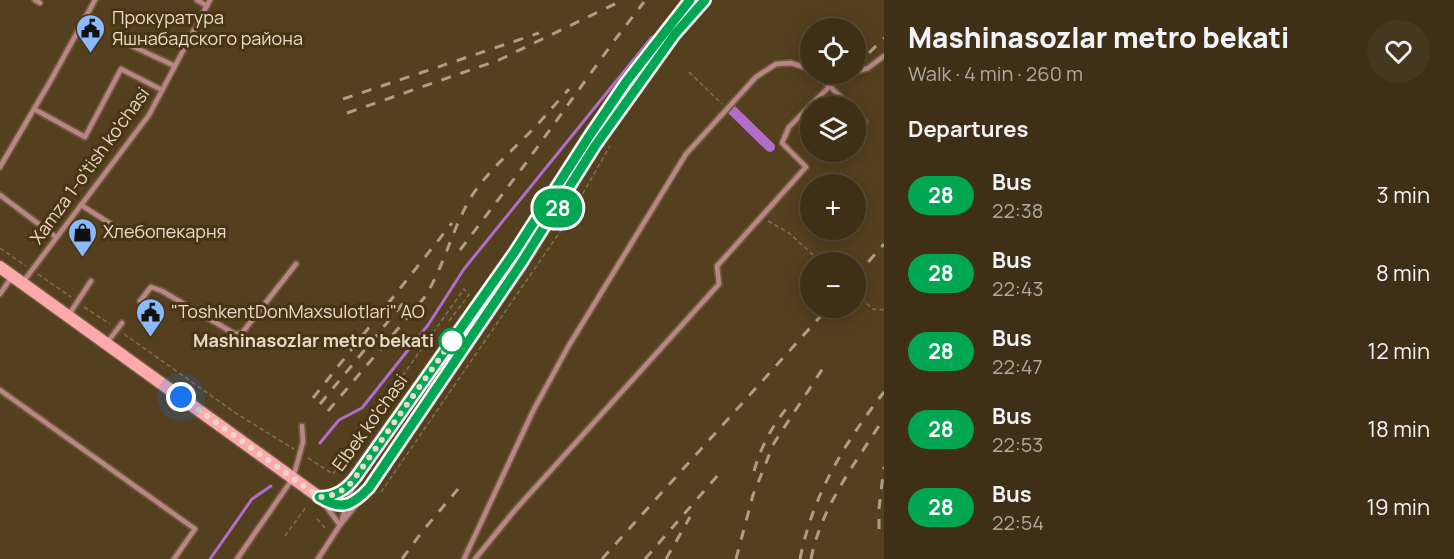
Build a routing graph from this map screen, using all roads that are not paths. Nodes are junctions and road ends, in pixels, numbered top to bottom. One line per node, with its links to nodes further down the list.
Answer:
1 (95, 0): 16 (lane)
2 (197, 0): 6 (lane)
3 (210, 0): 6 (lane, Xamza 1-o'tish ko'chasi)
4 (690, 0): 33 (main road, Elbek ko'chasi)
5 (705, 0): 35 (main road, Elbek ko'chasi)
6 (207, 6): 9 (lane, Xamza 1-o'tish ko'chasi)
7 (132, 46): 9 (lane)
8 (884, 56): 11 (lane)
9 (175, 66): 14 (lane, Xamza 1-o'tish ko'chasi)
10 (800, 66): 42 (lane)
11 (866, 69)
12 (833, 84): 13 (lane)
13 (830, 86): 15 (lane); 43 (lane)
14 (162, 90): 16 (lane); 19 (lane, Xamza 1-o'tish ko'chasi)
15 (840, 96)
16 (34, 109): 17 (lane)
17 (0, 167)
18 (0, 195): 21 (lane)
19 (81, 205): 20 (lane); 21 (lane, Xamza 1-o'tish ko'chasi)
20 (124, 233)
21 (56, 237): 24 (lane, Xamza 1-o'tish ko'chasi)
22 (296, 264): 27 (lane)
23 (0, 267): 24 (main road)
24 (17, 279): 26 (lane, Xamza 1-o'tish ko'chasi); 28 (main road)
25 (91, 281): 28 (lane)
26 (0, 294)
27 (140, 301)
28 (68, 316): 30 (main road)
29 (122, 323): 30 (lane)
30 (106, 344): 34 (main road)
31 (0, 390): 39 (lane)
32 (302, 426): 34 (lane)
33 (356, 477): 36 (main road, Elbek ko'chasi); 37 (lane)
34 (293, 478): 36 (main road); 40 (lane)
35 (369, 488): 37 (main road, Elbek ko'chasi); 38 (lane)
36 (319, 497): 37 (main road); 38 (lane)
37 (348, 505): 38 (lane)
38 (340, 525): 41 (lane)
39 (174, 559)
40 (237, 559)
41 (318, 559)
42 (464, 559)
43 (475, 559)

